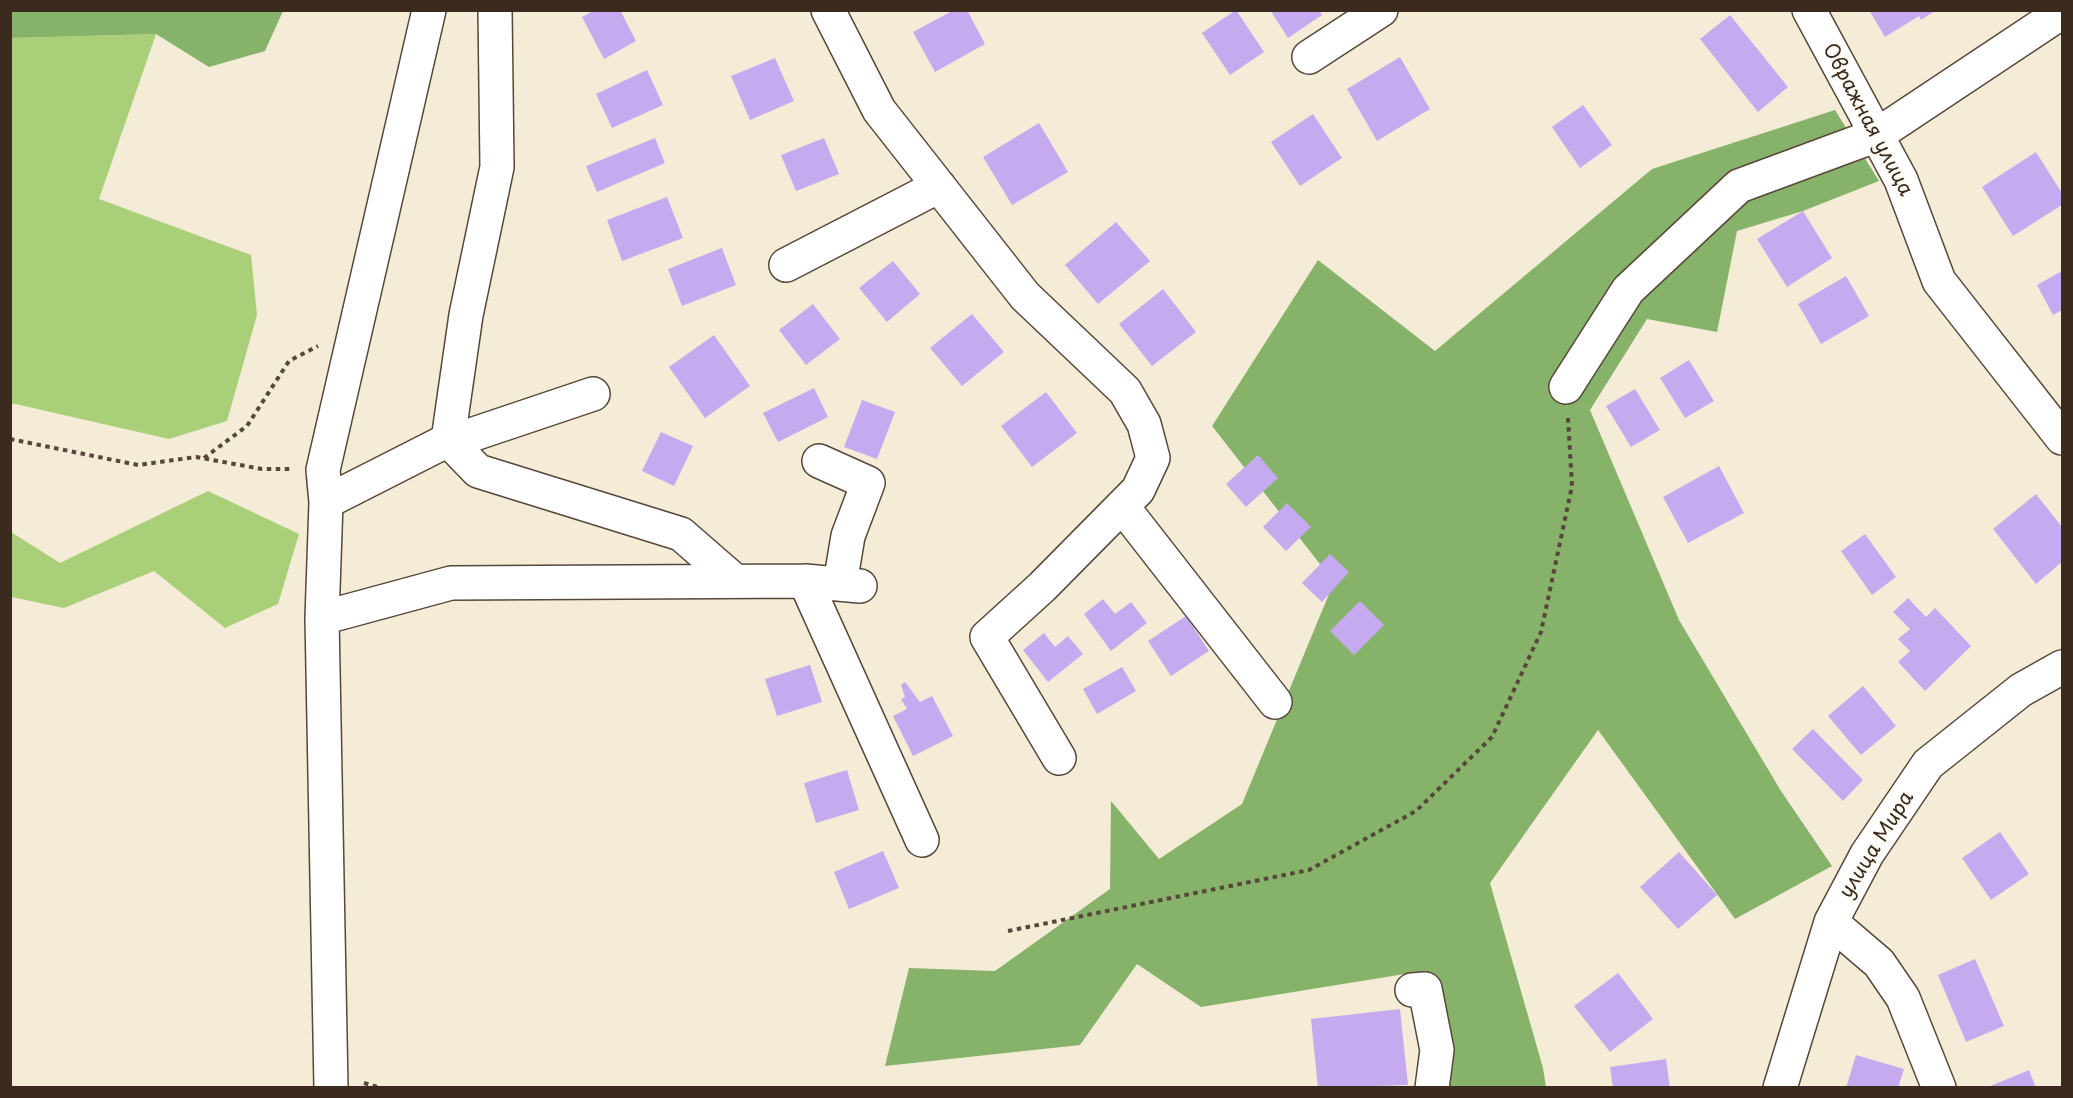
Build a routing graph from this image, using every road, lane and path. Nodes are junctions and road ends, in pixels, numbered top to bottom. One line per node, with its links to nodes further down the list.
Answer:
1 (429, 10): 11 (street)
2 (495, 10): 16 (street)
3 (828, 10): 9 (street)
4 (1381, 10): 7 (street)
5 (1809, 10): 8 (street, Овражная улица)
6 (2062, 12): 8 (street)
7 (1309, 57)
8 (1877, 135): 12 (street); 14 (street, Овражная улица)
9 (939, 186): 10 (street); 21 (street)
10 (786, 265)
11 (357, 326): 17 (path); 19 (street)
12 (1566, 387): 30 (path)
13 (593, 394): 16 (street)
14 (2062, 438)
15 (10, 439): 17 (path)
16 (448, 440): 20 (street); 22 (street)
17 (204, 459): 19 (path)
18 (819, 461): 23 (street)
19 (323, 470): 20 (street)
20 (326, 502): 24 (street)
21 (1122, 506): 26 (street); 27 (street)
22 (735, 581): 23 (street); 24 (street)
23 (805, 581): 28 (street)
24 (322, 618): 32 (street)
25 (2062, 667): 29 (street, улица Мира)
26 (1275, 702)
27 (1059, 758)
28 (922, 840)
29 (1831, 922): 34 (street, улица Мира); 35 (street)
30 (1008, 931)
31 (1412, 990): 33 (street)
32 (331, 1088)
33 (1432, 1088)
34 (1780, 1088)
35 (1939, 1088)

